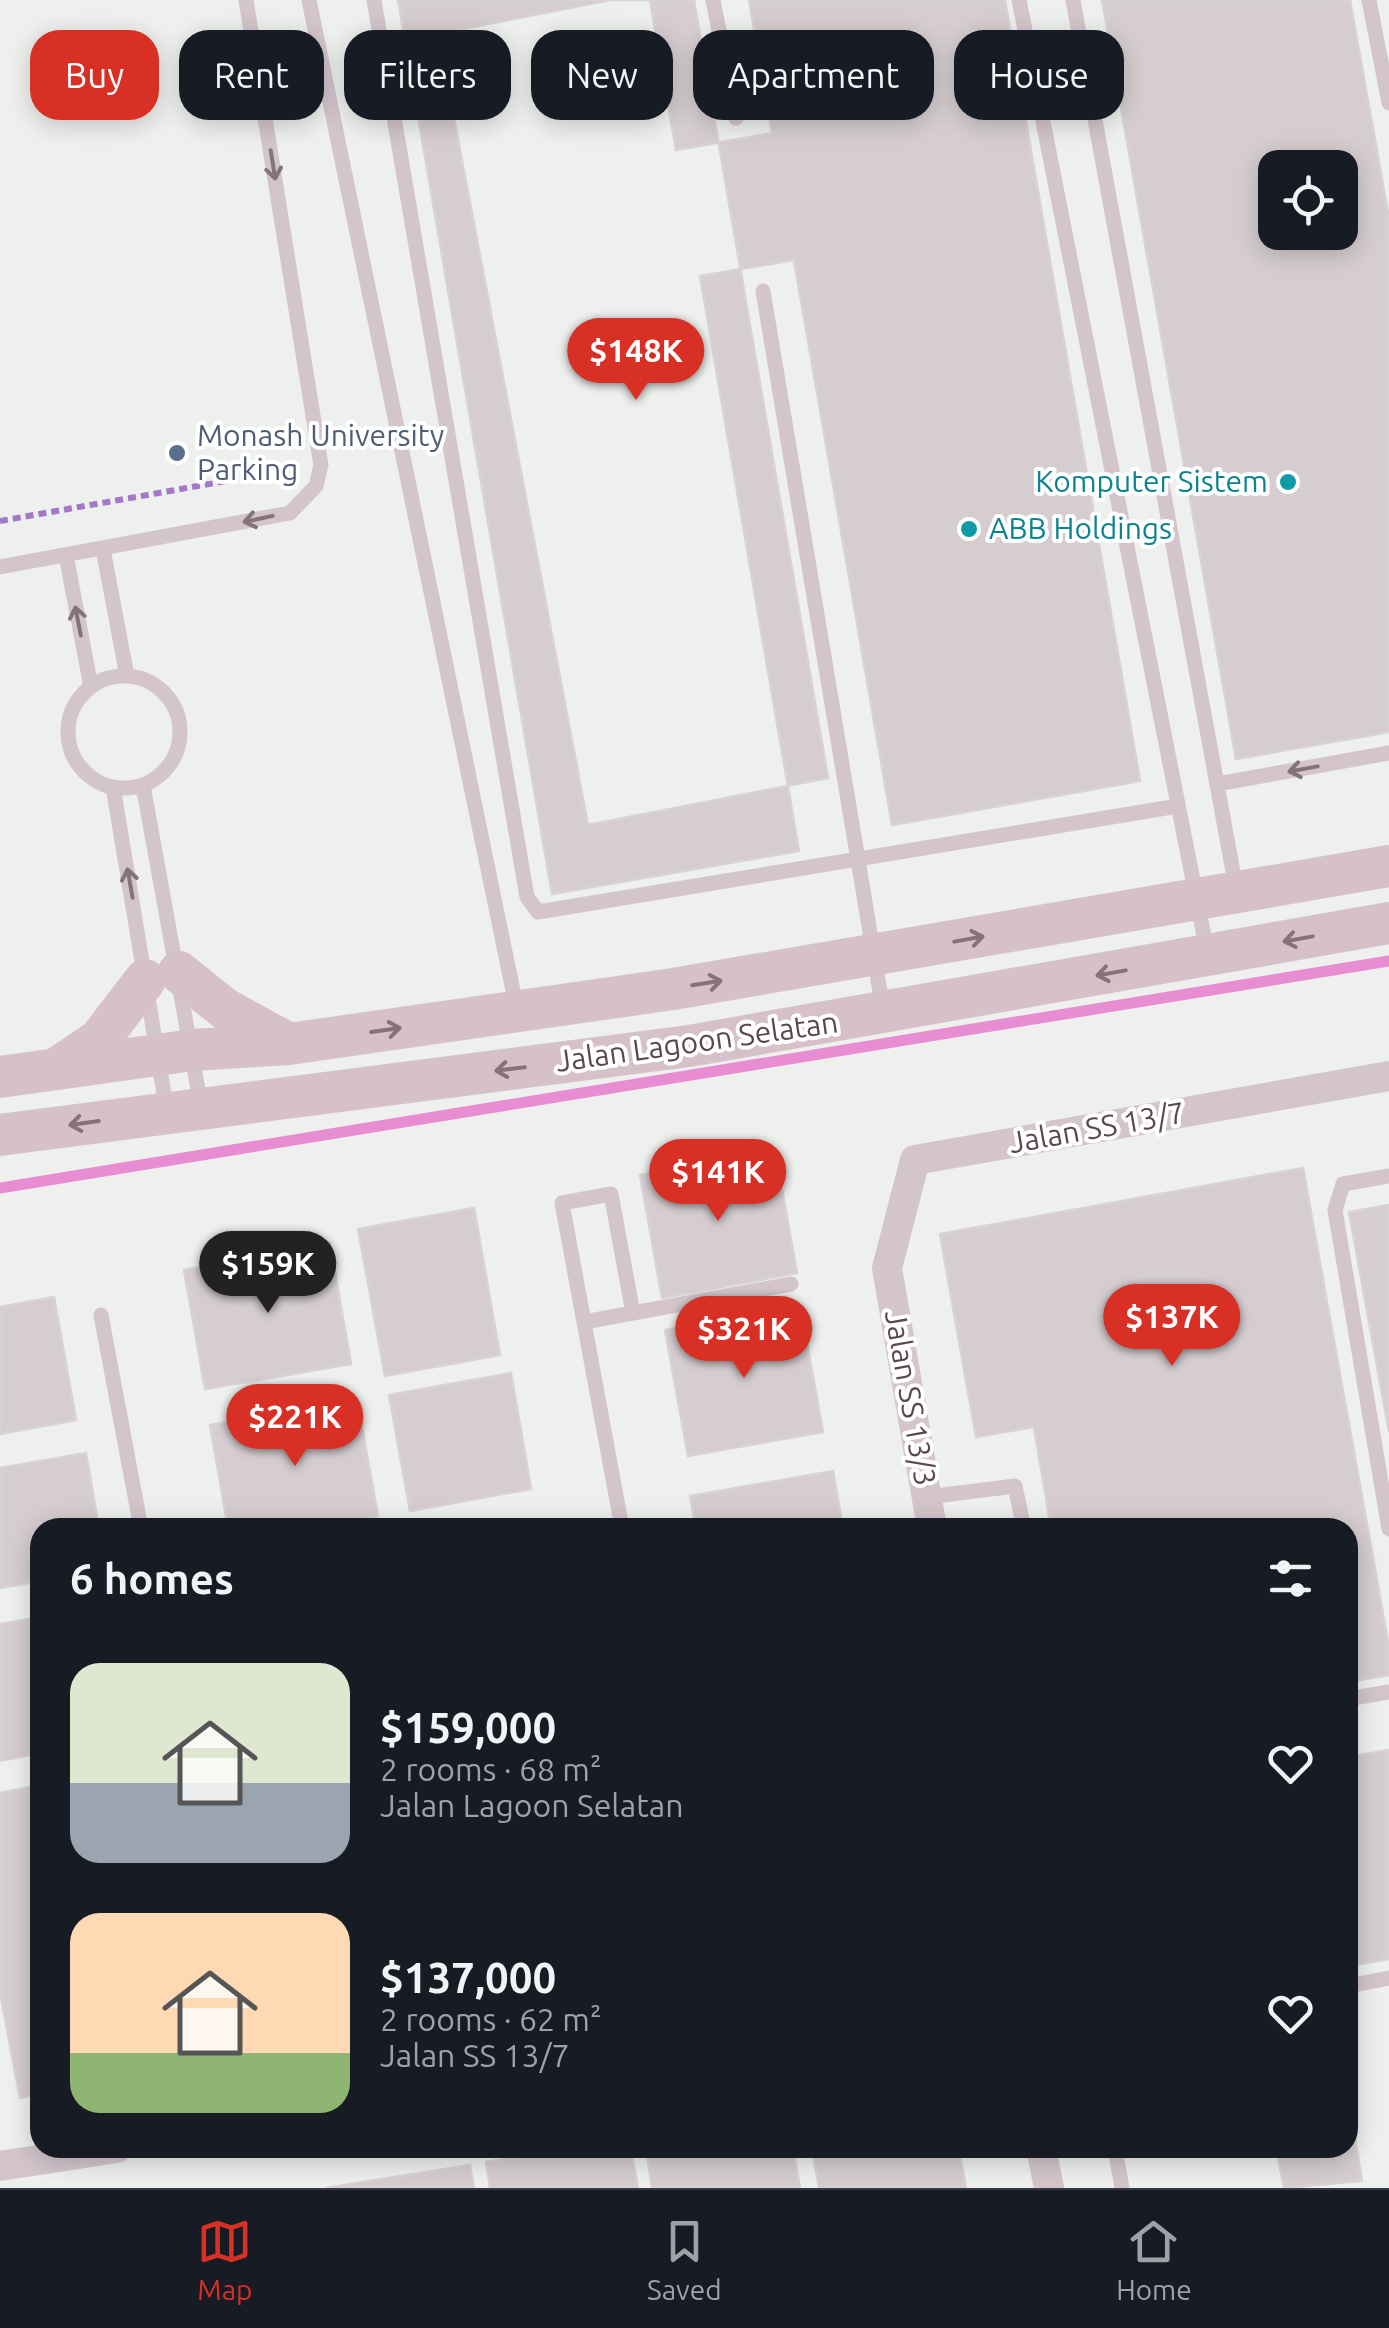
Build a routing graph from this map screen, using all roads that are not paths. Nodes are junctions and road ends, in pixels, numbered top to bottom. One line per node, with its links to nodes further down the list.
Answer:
1 (246, 0): 11 (lane, one-way to 11)
2 (309, 0): 28 (lane)
3 (374, 0): 21 (lane)
4 (713, 0): 8 (lane)
5 (1019, 0): 20 (lane)
6 (1073, 0): 17 (lane)
7 (1368, 0): 9 (lane)
8 (719, 30)
9 (1389, 102)
10 (763, 291): 21 (lane)
11 (103, 549): 12 (lane); 14 (lane)
12 (66, 555): 13 (lane); 15 (lane, one-way to 12)
13 (0, 567)
14 (126, 676): 15 (lane); 18 (lane)
15 (91, 687): 19 (lane)
16 (1389, 753): 17 (lane, one-way to 17)
17 (1217, 784): 23 (lane)
18 (143, 785): 19 (lane); 27 (lane)
19 (113, 787): 27 (lane, one-way to 19)
20 (1178, 806): 21 (lane); 23 (lane)
21 (856, 859): 26 (lane)
22 (1389, 866): 23 (main road, Jalan Lagoon Selatan)
23 (1216, 896): 25 (lane); 26 (main road, Jalan Lagoon Selatan, one-way to 23)
24 (1389, 923): 25 (main road, Jalan Lagoon Selatan, one-way to 25)
25 (1207, 955): 29 (main road, Jalan Lagoon Selatan, one-way to 29)
26 (873, 956): 28 (main road, Jalan Lagoon Selatan, one-way to 26); 29 (lane)
27 (162, 976): 30 (main road); 31 (lane); 31 (lane); 32 (main road)
28 (517, 1012): 30 (main road, Jalan Lagoon Selatan, one-way to 28)
29 (884, 1014): 35 (main road, Jalan Lagoon Selatan, one-way to 35)
30 (289, 1044): 31 (main road, Jalan Lagoon Selatan)
31 (174, 1053): 32 (main road, Jalan Lagoon Selatan); 35 (lane); 35 (lane)
32 (50, 1072): 33 (main road, Jalan Lagoon Selatan)
33 (0, 1076)
34 (1389, 1076): 38 (street, Jalan SS 13/7)
35 (184, 1110): 36 (main road, Jalan Lagoon Selatan, one-way to 36)
36 (0, 1135)
37 (1389, 1176): 47 (lane)
38 (887, 1268): 43 (street, Jalan SS 13/3)
39 (792, 1284): 40 (lane)
40 (632, 1313): 42 (lane); 42 (lane)
41 (101, 1314): 44 (lane)
42 (584, 1322): 45 (lane)
43 (930, 1512): 46 (lane)
44 (139, 1518)
45 (620, 1518)
46 (1022, 1518)
47 (1389, 1528)
48 (1389, 1692): 49 (lane)
49 (1358, 1697)
50 (1389, 1978): 51 (lane)
51 (1358, 1984)
52 (52, 2158): 55 (street)
53 (1044, 2158): 56 (street)
54 (1117, 2158): 57 (lane)
55 (0, 2166)
56 (1049, 2188)
57 (1122, 2188)

